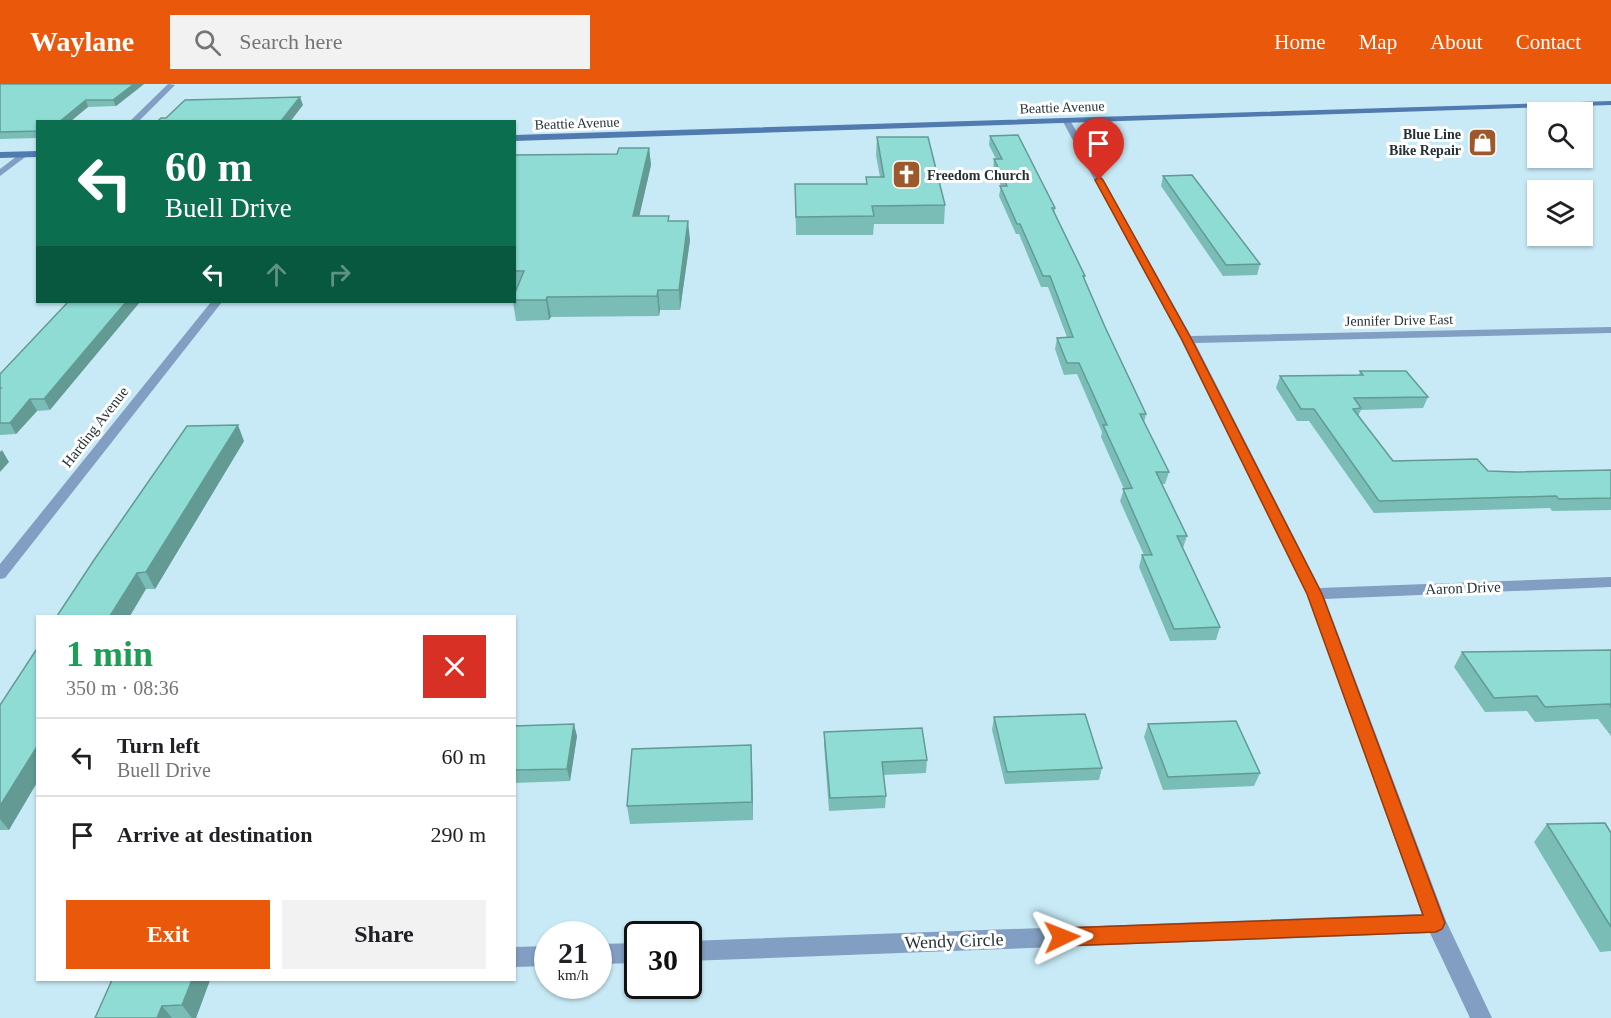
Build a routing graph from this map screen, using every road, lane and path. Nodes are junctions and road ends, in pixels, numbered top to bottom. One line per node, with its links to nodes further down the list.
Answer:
1 (156, 84): 2 (street)
2 (171, 85): 4 (street)
3 (1611, 103): 5 (street, Beattie Avenue)
4 (135, 120)
5 (1066, 120): 6 (street, Beattie Avenue); 13 (street)
6 (516, 138)
7 (36, 154): 9 (street)
8 (0, 155): 9 (street)
9 (24, 155): 10 (street)
10 (0, 173)
11 (215, 303): 14 (street, Harding Avenue)
12 (1611, 330): 13 (street, Jennifer Drive East)
13 (1187, 340): 16 (street)
14 (0, 574)
15 (1611, 582): 16 (street, Aaron Drive)
16 (1315, 594): 17 (street)
17 (1436, 923): 18 (street, Wendy Circle); 21 (street)
18 (702, 950)
19 (534, 956): 20 (street)
20 (516, 957)
21 (1481, 1018)

